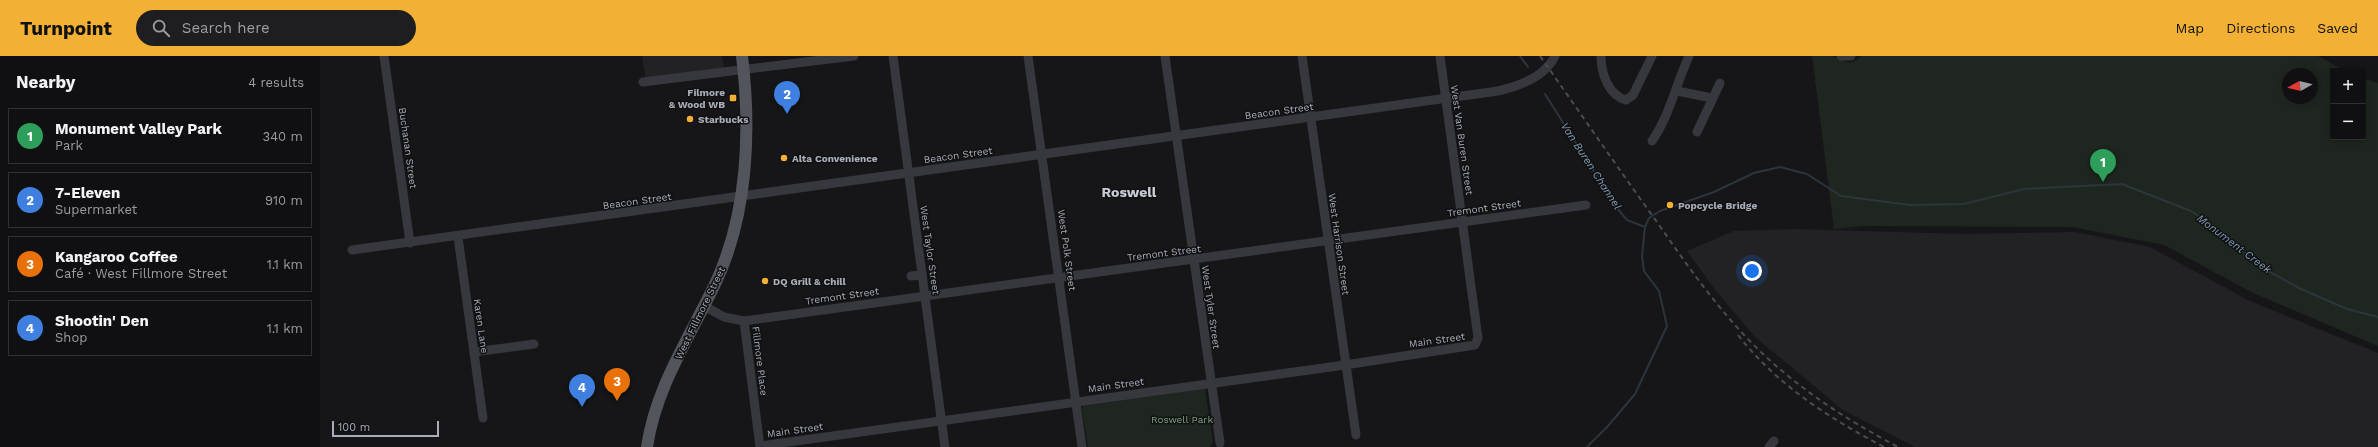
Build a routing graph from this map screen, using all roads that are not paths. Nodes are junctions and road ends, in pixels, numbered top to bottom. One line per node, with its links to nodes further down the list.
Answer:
1 (384, 56): 32 (street, Buchanan Street)
2 (742, 56): 15 (main road, West Fillmore Street)
3 (854, 56): 15 (street)
4 (893, 56): 26 (street, West Taylor Street)
5 (1028, 56): 25 (street, West Polk Street)
6 (1165, 56): 23 (street, West Tyler Street)
7 (1302, 56): 21 (street, West Harrison Street)
8 (1440, 56): 20 (street, West Van Buren Street)
9 (1555, 56): 20 (street, Beacon Street)
10 (1601, 56): 11 (street)
11 (1652, 56)
12 (1689, 56): 18 (street)
13 (1841, 56): 14 (street)
14 (1852, 56)
15 (744, 70): 16 (street); 27 (main road, West Fillmore Street)
16 (643, 82)
17 (1720, 83): 19 (street)
18 (1677, 91): 19 (street); 24 (street)
19 (1712, 98): 22 (street)
20 (1446, 99): 21 (street, Beacon Street); 29 (street, West Van Buren Street)
21 (1310, 118): 23 (street, Beacon Street); 31 (street, West Harrison Street)
22 (1697, 132)
23 (1176, 136): 25 (street, Beacon Street); 34 (street, West Tyler Street)
24 (1652, 141)
25 (1043, 154): 26 (street, Beacon Street); 37 (street, West Polk Street)
26 (908, 173): 27 (street, Beacon Street); 35 (street, West Taylor Street)
27 (740, 197): 30 (street, Beacon Street); 39 (main road, West Fillmore Street)
28 (1586, 205): 29 (street, Tremont Street)
29 (1462, 222): 31 (street, Tremont Street); 42 (street, West Van Buren Street)
30 (458, 237): 32 (street, Beacon Street); 43 (street, Karen Lane)
31 (1328, 242): 34 (street, Tremont Street); 44 (street, West Harrison Street)
32 (410, 243): 33 (street, Beacon Street)
33 (352, 250)
34 (1193, 260): 37 (street, Tremont Street); 45 (street, West Tyler Street)
35 (922, 275): 36 (street); 38 (street, West Taylor Street)
36 (911, 276)
37 (1060, 278): 38 (street, Tremont Street); 46 (street, West Polk Street)
38 (925, 296): 40 (street, Tremont Street); 48 (street, West Taylor Street)
39 (704, 306): 40 (street, Fillmore Place); 52 (main road, West Fillmore Street)
40 (744, 321): 51 (street, Fillmore Place)
41 (534, 344): 43 (street)
42 (1474, 345): 44 (street, Main Street)
43 (474, 352): 47 (street, Karen Lane)
44 (1345, 365): 45 (street, Main Street); 49 (street, West Harrison Street)
45 (1210, 383): 46 (street, Main Street); 50 (street, West Tyler Street)
46 (1076, 401): 48 (street, Main Street); 54 (street, West Polk Street)
47 (483, 418)
48 (941, 420): 51 (street, Main Street); 53 (street, West Taylor Street)
49 (1356, 435)
50 (1220, 443)
51 (760, 446)
52 (647, 447)
53 (945, 447)
54 (1082, 447)

